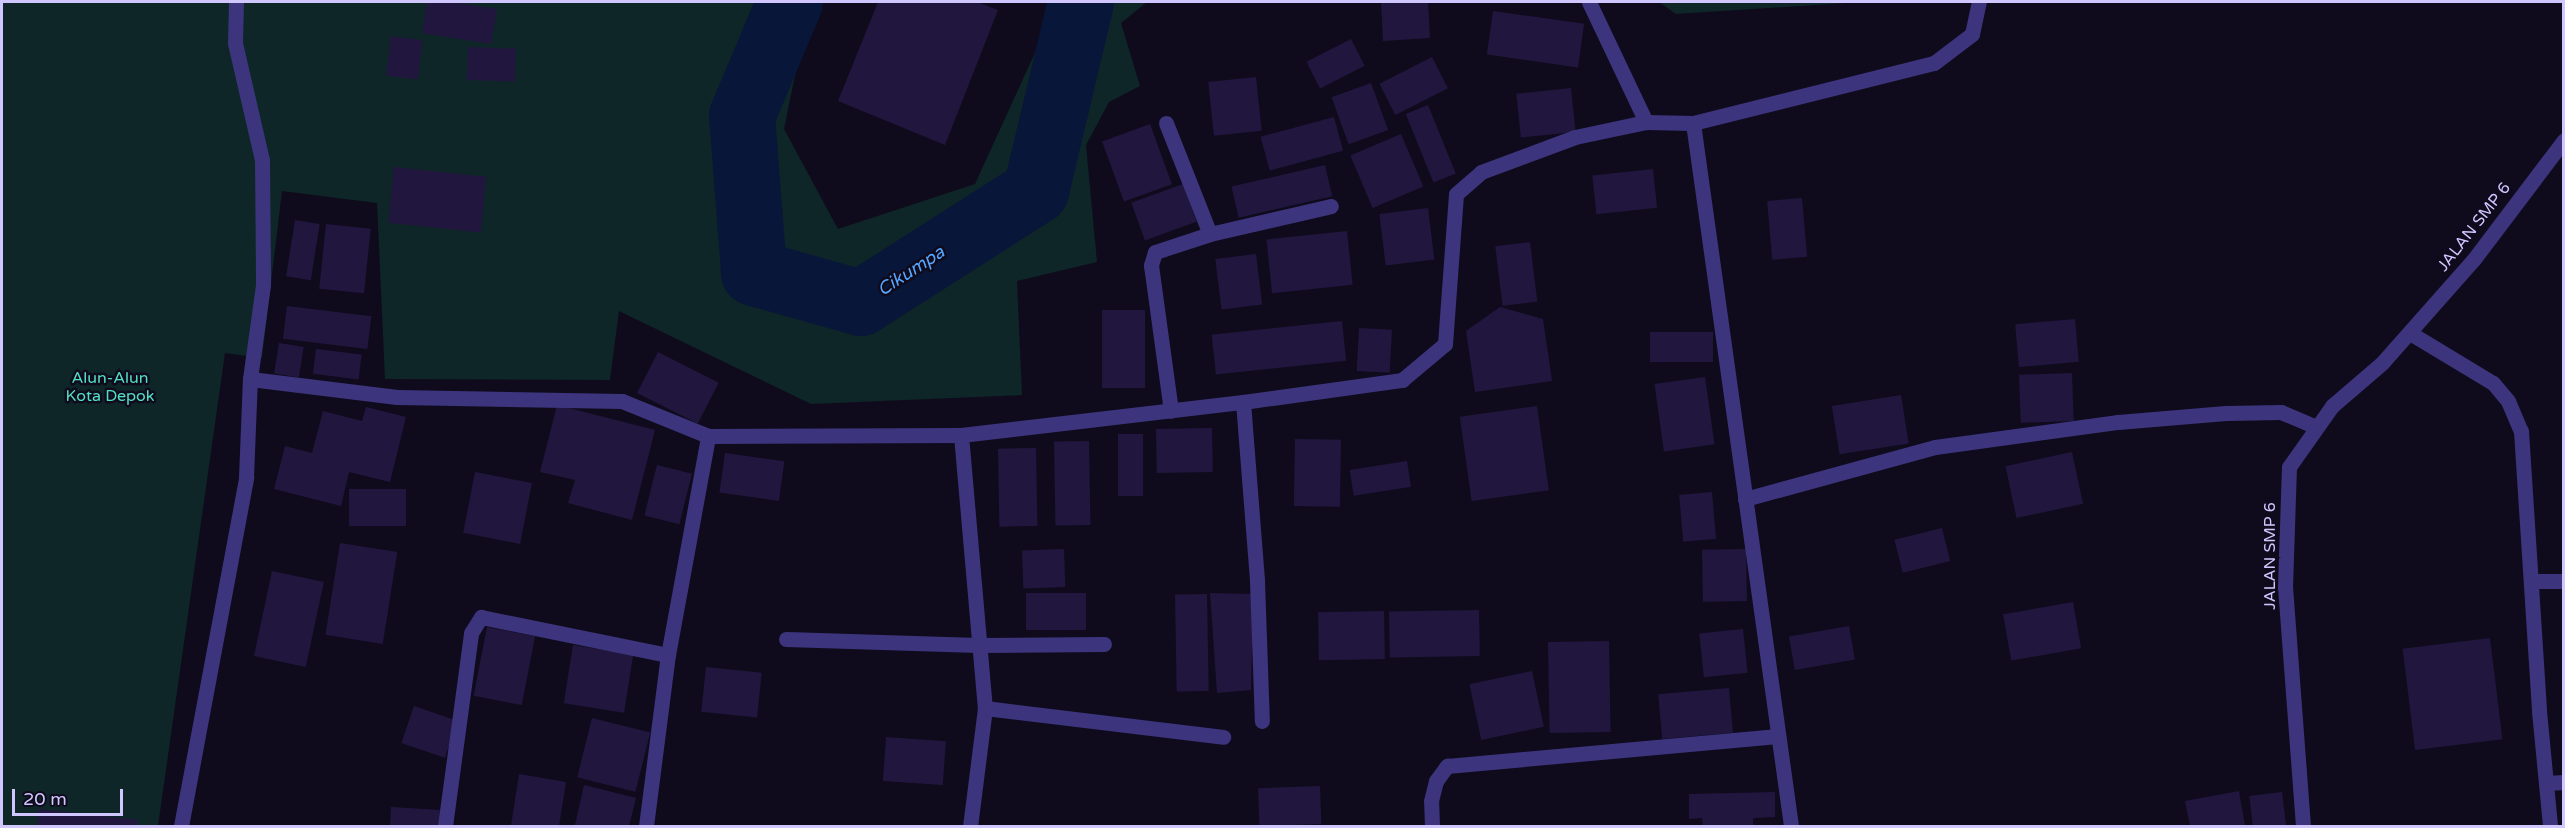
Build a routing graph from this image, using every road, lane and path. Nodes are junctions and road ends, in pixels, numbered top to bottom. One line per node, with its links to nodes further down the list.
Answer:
1 (236, 2): 11 (street)
2 (1589, 2): 4 (street)
3 (1979, 2): 6 (street)
4 (1646, 122): 6 (street); 12 (street)
5 (1167, 123): 9 (street)
6 (1693, 123): 17 (street)
7 (2564, 140): 10 (street, JALAN SMP 6)
8 (1331, 206): 9 (street)
9 (1210, 234): 13 (street)
10 (2410, 333): 14 (street, JALAN SMP 6); 18 (street)
11 (250, 379): 16 (street); 30 (street)
12 (1243, 402): 13 (street); 25 (street)
13 (1171, 411): 15 (street)
14 (2316, 427): 17 (street); 36 (street, JALAN SMP 6)
15 (961, 435): 16 (street); 22 (street)
16 (708, 436): 23 (street)
17 (1745, 499): 26 (street)
18 (2532, 581): 19 (street); 29 (street)
19 (2564, 581)
20 (786, 639): 22 (street)
21 (1104, 644): 22 (street)
22 (978, 645): 24 (street)
23 (668, 655): 31 (street); 32 (street)
24 (985, 708): 27 (street); 33 (street)
25 (1262, 721)
26 (1778, 736): 34 (street); 35 (street)
27 (1223, 737)
28 (2564, 782): 29 (street)
29 (2546, 783): 37 (street)
30 (181, 826)
31 (445, 826)
32 (646, 826)
33 (970, 826)
34 (1432, 826)
35 (1791, 826)
36 (2303, 826)
37 (2550, 826)

